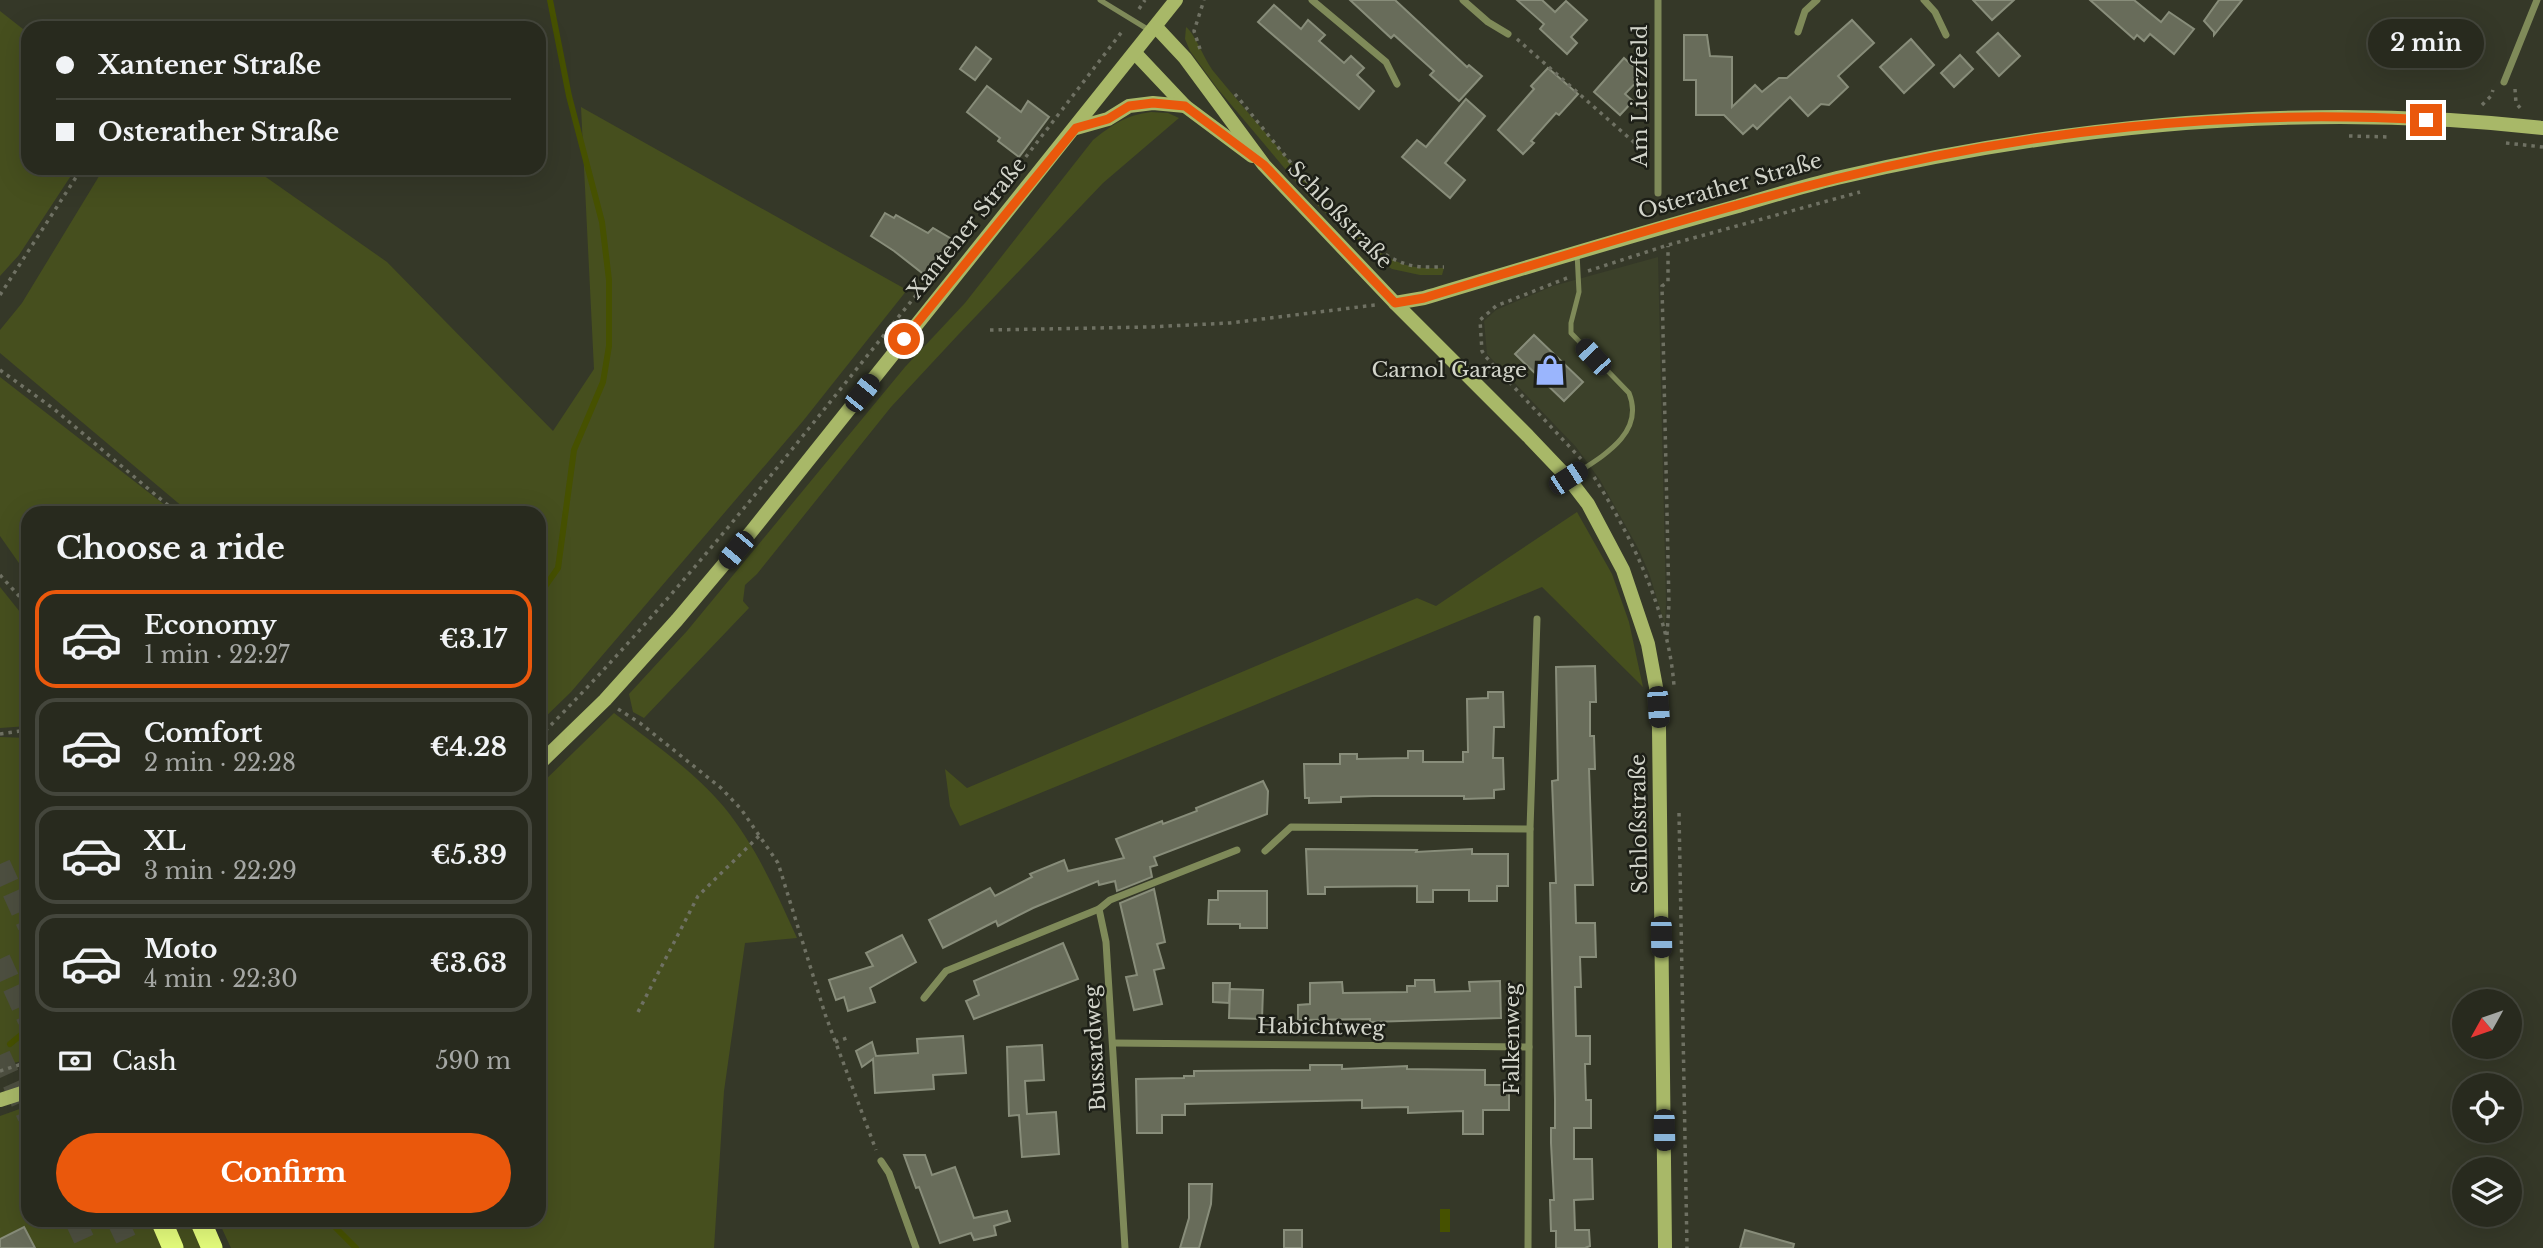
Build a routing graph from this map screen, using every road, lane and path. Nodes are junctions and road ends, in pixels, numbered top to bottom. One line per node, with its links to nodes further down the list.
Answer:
1 (1100, 0): 11 (lane)
2 (1146, 0): 11 (path)
3 (1176, 0): 12 (main road, Xantener Straße)
4 (1204, 0): 17 (path)
5 (1312, 0): 19 (street)
6 (1463, 0): 14 (street)
7 (1658, 0): 28 (street, Am Lierzfeld)
8 (1817, 0): 13 (street)
9 (1924, 0): 15 (street)
10 (2537, 0): 18 (street)
11 (1132, 19): 12 (lane); 32 (path)
12 (1153, 29): 16 (main road, Xantener Straße); 29 (main road, Schloßstraße)
13 (1798, 32)
14 (1508, 34): 28 (path)
15 (1946, 35)
16 (1135, 53): 21 (main road, Schloßstraße); 22 (main road, Xantener Straße)
17 (1206, 58)
18 (2504, 82)
19 (1397, 84)
20 (1231, 90): 37 (path)
21 (1185, 106): 22 (main road); 29 (main road, Schloßstraße)
22 (1076, 128): 50 (main road, Xantener Straße)
23 (2543, 128): 35 (main road, Osterather Straße)
24 (2348, 136): 25 (path)
25 (2398, 137)
26 (2501, 143): 27 (path)
27 (2543, 147)
28 (1657, 154): 33 (street, Am Lierzfeld)
29 (1264, 165): 40 (main road, Schloßstraße)
30 (77, 175): 39 (path)
31 (1868, 190): 34 (path)
32 (999, 192)
33 (1658, 193)
34 (1668, 246): 38 (path); 49 (path)
35 (1577, 253): 38 (lane); 40 (main road, Osterather Straße)
36 (943, 262): 51 (path)
37 (1444, 267)
38 (1578, 274): 41 (path); 44 (lane)
39 (0, 295)
40 (1395, 303): 42 (path); 44 (main road, Schloßstraße)
41 (1480, 320)
42 (990, 330)
43 (0, 370): 45 (path)
44 (1568, 478): 78 (main road, Schloßstraße)
45 (169, 506)
46 (0, 575): 47 (path)
47 (21, 598)
48 (1537, 620): 55 (street, Falkenweg)
49 (1667, 639)
50 (605, 699): 54 (main road, Xantener Straße); 56 (path)
51 (546, 729)
52 (21, 731): 53 (path)
53 (0, 734)
54 (546, 757)
55 (1530, 830): 58 (street); 65 (street, Falkenweg)
56 (760, 835): 61 (path); 63 (path)
57 (1237, 850): 59 (street)
58 (1265, 851)
59 (1099, 909): 60 (street); 64 (street, Bussardweg)
60 (924, 998)
61 (638, 1012)
62 (847, 1038): 63 (path)
63 (835, 1042): 70 (path)
64 (1113, 1043): 65 (street, Habichtweg); 76 (street, Bussardweg)
65 (1529, 1047): 77 (street, Falkenweg)
66 (21, 1064): 67 (path)
67 (0, 1071)
68 (21, 1093): 69 (main road)
69 (0, 1100)
70 (881, 1161): 75 (street)
71 (164, 1227): 73 (highway)
72 (203, 1227): 74 (highway)
73 (173, 1248)
74 (212, 1248)
75 (916, 1248)
76 (1125, 1248)
77 (1528, 1248)
78 (1665, 1248)

